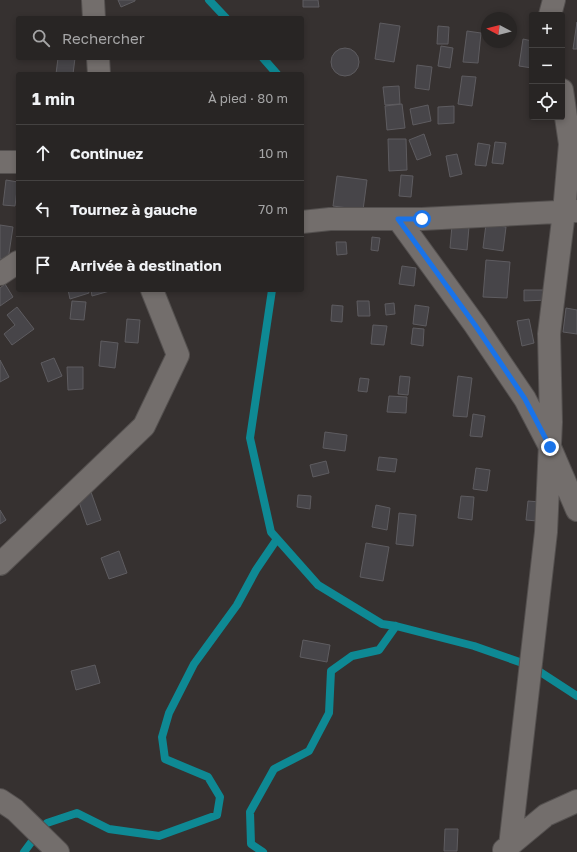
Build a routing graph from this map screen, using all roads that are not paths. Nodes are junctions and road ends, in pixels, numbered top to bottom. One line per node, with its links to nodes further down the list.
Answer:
1 (93, 0): 4 (street)
2 (554, 0): 3 (street)
3 (551, 12)
4 (94, 16)
5 (98, 60): 6 (street)
6 (99, 72)
7 (565, 110): 10 (street)
8 (0, 162): 9 (street)
9 (16, 162)
10 (571, 212): 11 (street); 16 (street)
11 (398, 219): 12 (street); 16 (street)
12 (304, 222)
13 (16, 263): 14 (street)
14 (0, 274)
15 (153, 292): 18 (street)
16 (550, 447): 17 (street); 21 (street)
17 (577, 510)
18 (0, 564)
19 (0, 800): 22 (street)
20 (577, 801): 21 (street)
21 (506, 849)
22 (58, 852)

